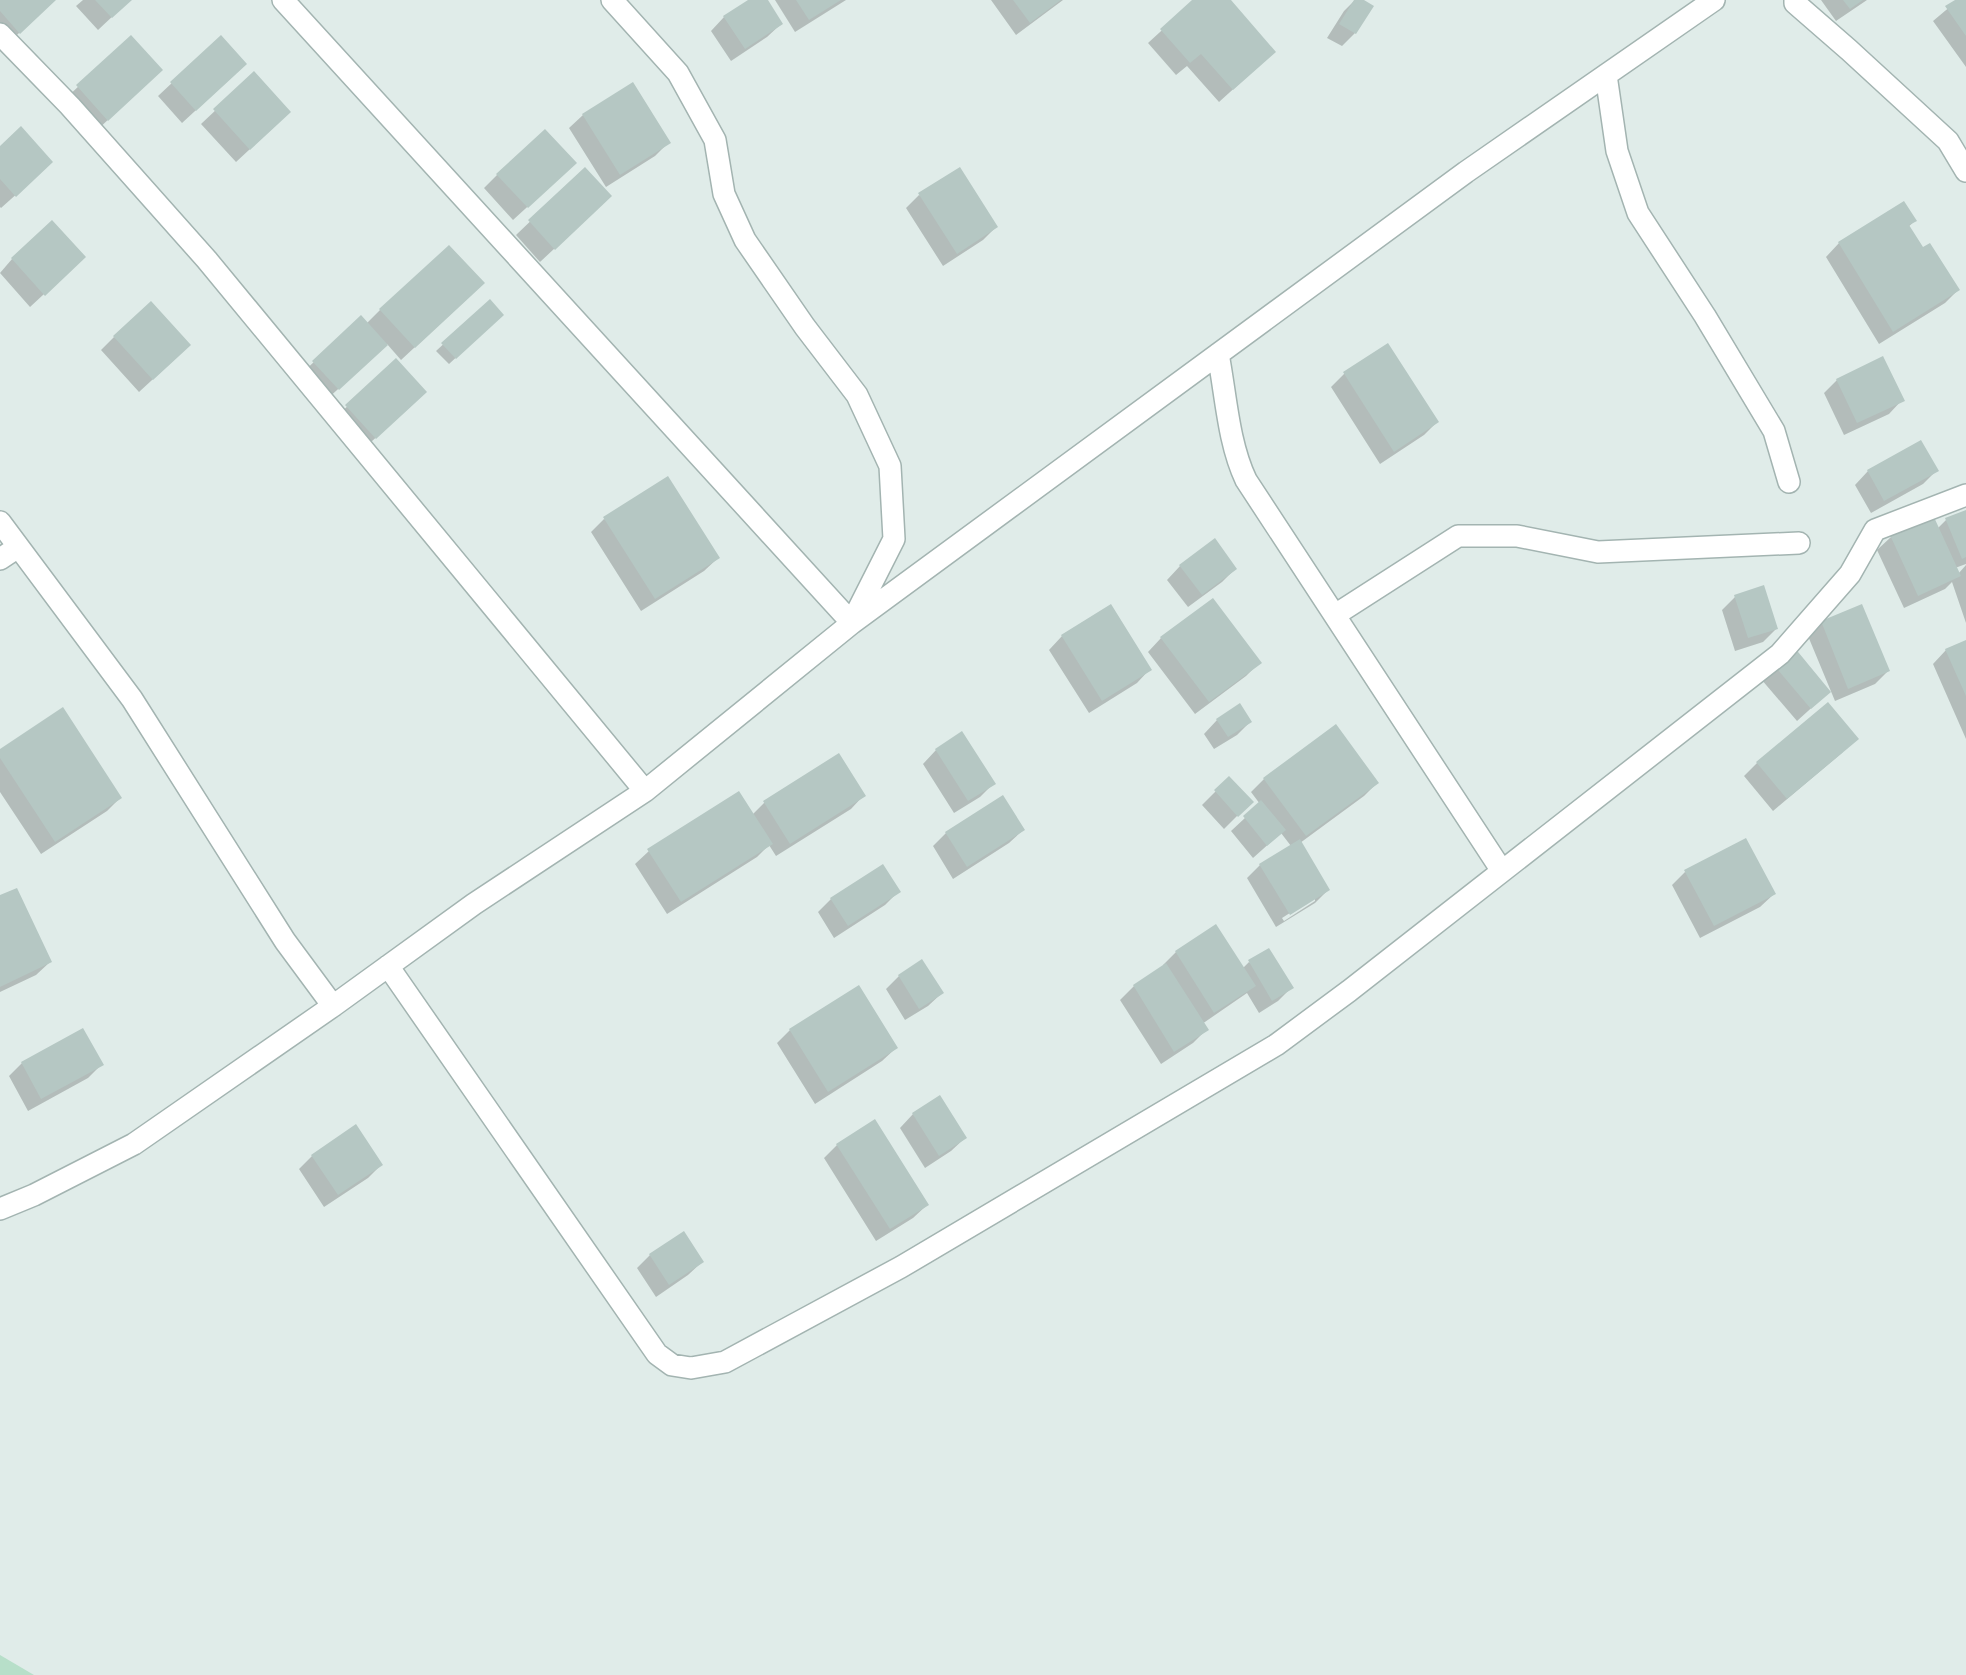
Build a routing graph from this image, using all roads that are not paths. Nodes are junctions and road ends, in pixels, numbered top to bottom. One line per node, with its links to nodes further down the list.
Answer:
1 (283, 0): 16 (street)
2 (612, 0): 16 (street)
3 (1714, 0): 6 (street)
4 (1795, 0): 7 (street)
5 (0, 34): 17 (street)
6 (1606, 75): 8 (street); 9 (street)
7 (1966, 171)
8 (1218, 354): 15 (street); 16 (street)
9 (1789, 482)
10 (1966, 495): 18 (street)
11 (0, 522): 13 (street)
12 (1799, 543): 15 (street)
13 (19, 547): 14 (street); 20 (street)
14 (0, 559)
15 (1335, 615): 18 (street)
16 (852, 624): 17 (street)
17 (645, 791): 19 (street)
18 (1502, 871): 19 (street)
19 (388, 966): 20 (street)
20 (333, 1006): 21 (street)
21 (0, 1209)

